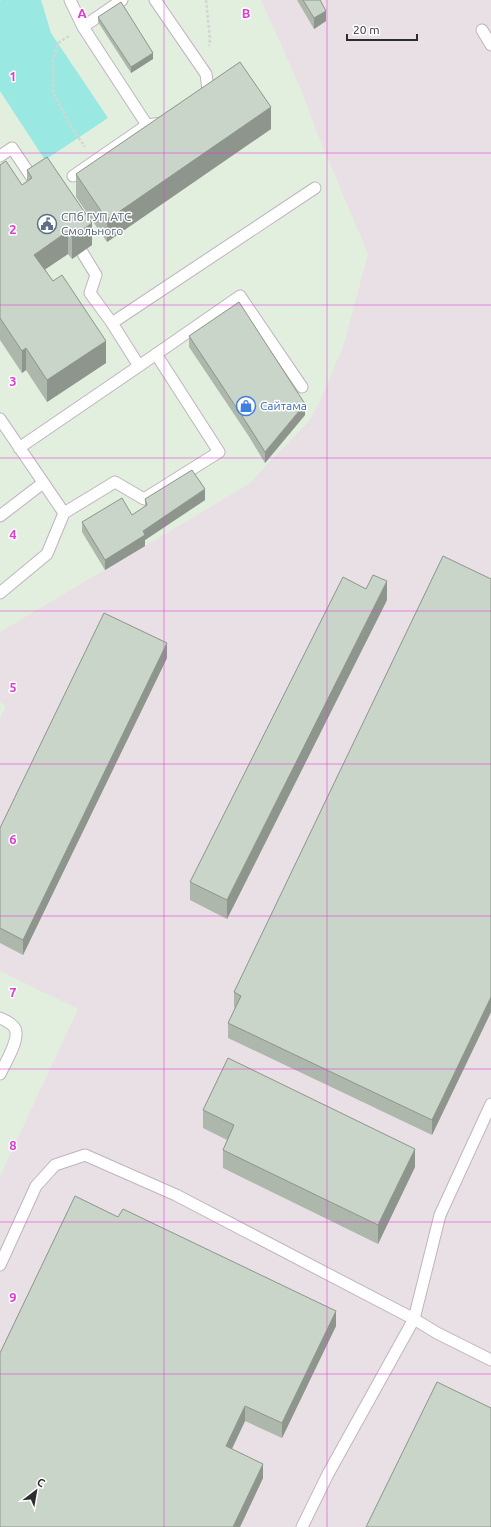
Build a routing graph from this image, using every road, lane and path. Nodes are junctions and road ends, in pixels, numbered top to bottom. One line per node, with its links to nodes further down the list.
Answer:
1 (70, 0): 5 (lane)
2 (122, 0): 5 (lane)
3 (155, 0): 9 (lane)
4 (206, 0): 9 (path)
5 (83, 27): 12 (lane)
6 (482, 30): 8 (lane)
7 (58, 43): 14 (path)
8 (491, 45)
9 (206, 74): 10 (lane)
10 (200, 105)
11 (176, 121): 12 (lane)
12 (147, 125): 14 (lane)
13 (0, 156): 16 (lane)
14 (95, 161): 15 (lane)
15 (73, 176)
16 (37, 186)
17 (315, 188): 19 (lane)
18 (82, 252): 19 (lane)
19 (112, 323): 21 (lane)
20 (156, 354): 21 (lane); 22 (lane); 26 (lane)
21 (139, 366): 24 (lane)
22 (302, 387)
23 (0, 419): 24 (lane)
24 (19, 448): 25 (lane)
25 (43, 483): 26 (lane); 27 (lane)
26 (64, 513): 28 (lane)
27 (0, 516)
28 (0, 592)
29 (0, 1018): 30 (lane)
30 (0, 1074)
31 (491, 1104): 33 (lane)
32 (0, 1265): 33 (lane)
33 (414, 1319): 34 (lane); 35 (lane)
34 (491, 1360)
35 (302, 1527)

